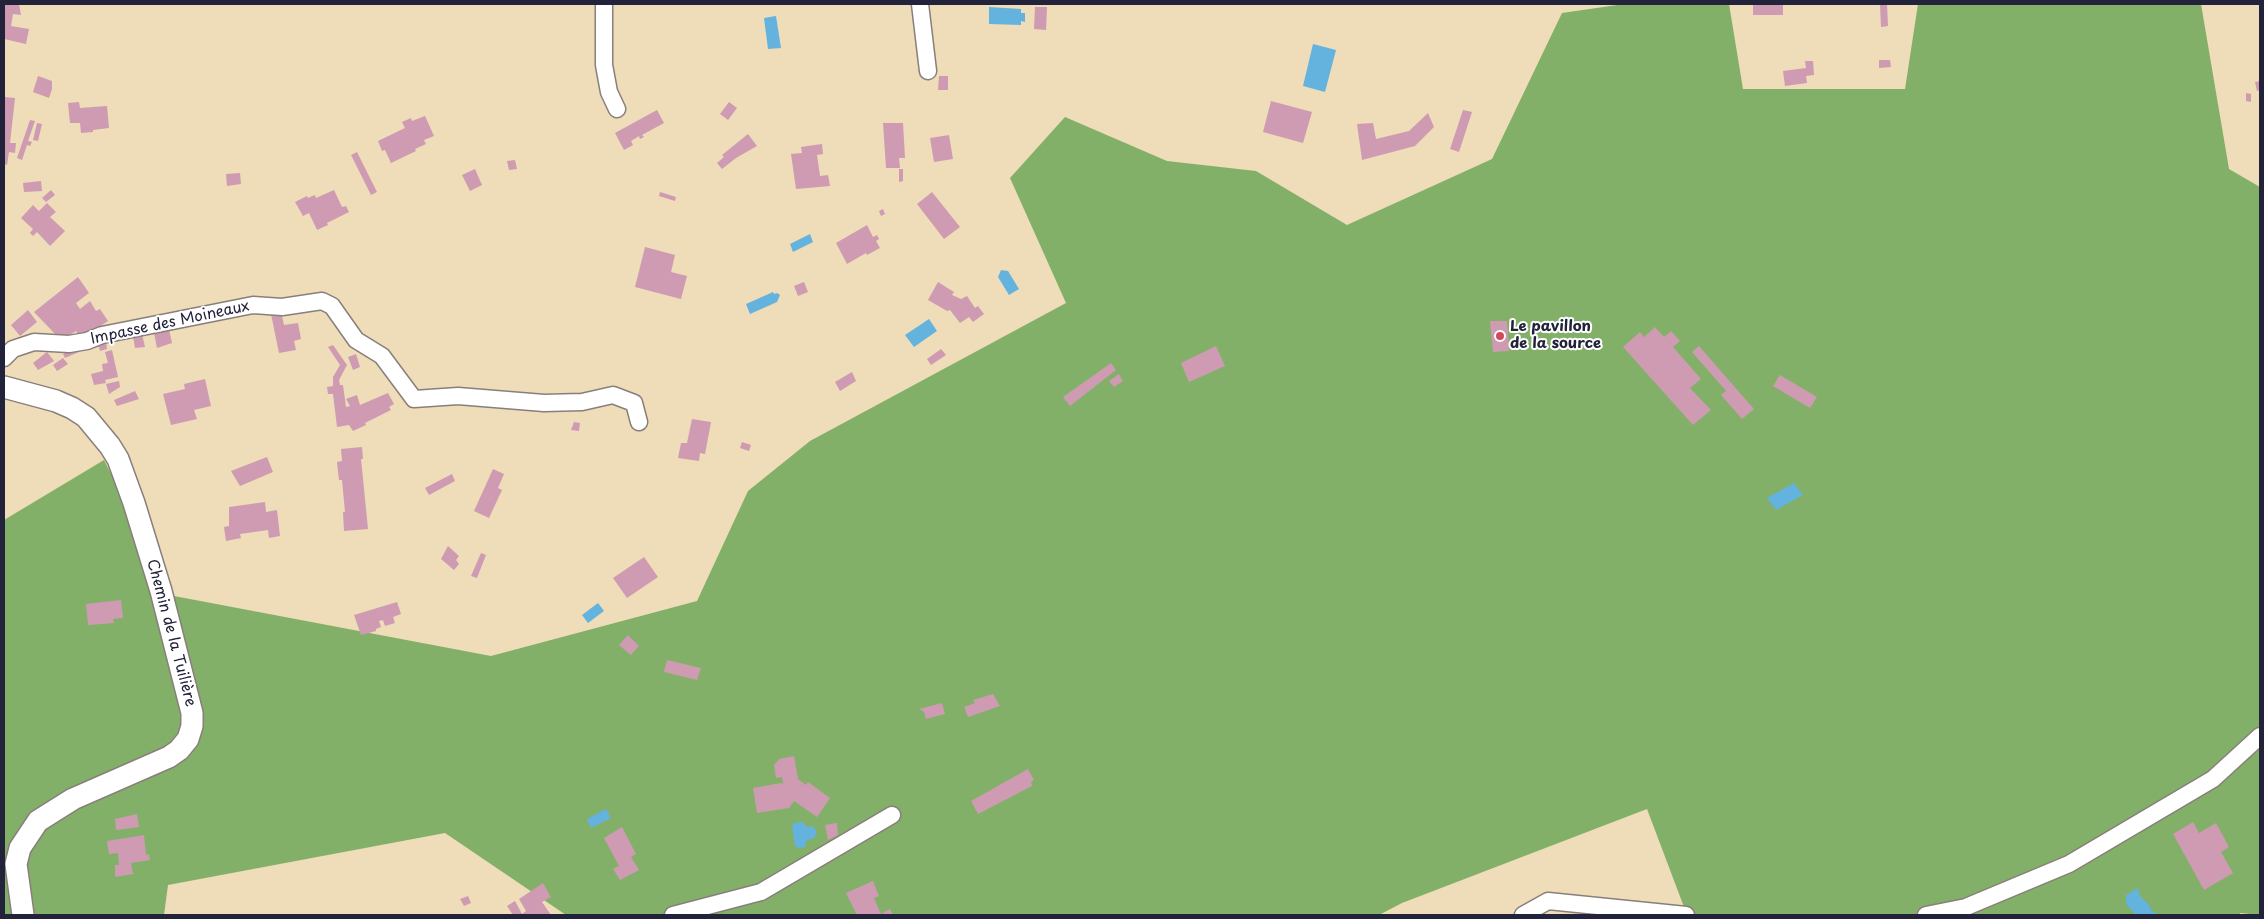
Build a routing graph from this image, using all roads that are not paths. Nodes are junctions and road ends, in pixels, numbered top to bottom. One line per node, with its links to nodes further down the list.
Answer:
1 (604, 4): 4 (street)
2 (920, 4): 3 (street)
3 (928, 71)
4 (617, 109)
5 (4, 358): 7 (street, Impasse des Moineaux)
6 (4, 387): 10 (street, Chemin de la Tuilière)
7 (639, 422)
8 (2260, 736): 14 (street)
9 (892, 815): 11 (street)
10 (23, 915)
11 (673, 915)
12 (1523, 915): 13 (street)
13 (1686, 915)
14 (1926, 915)

